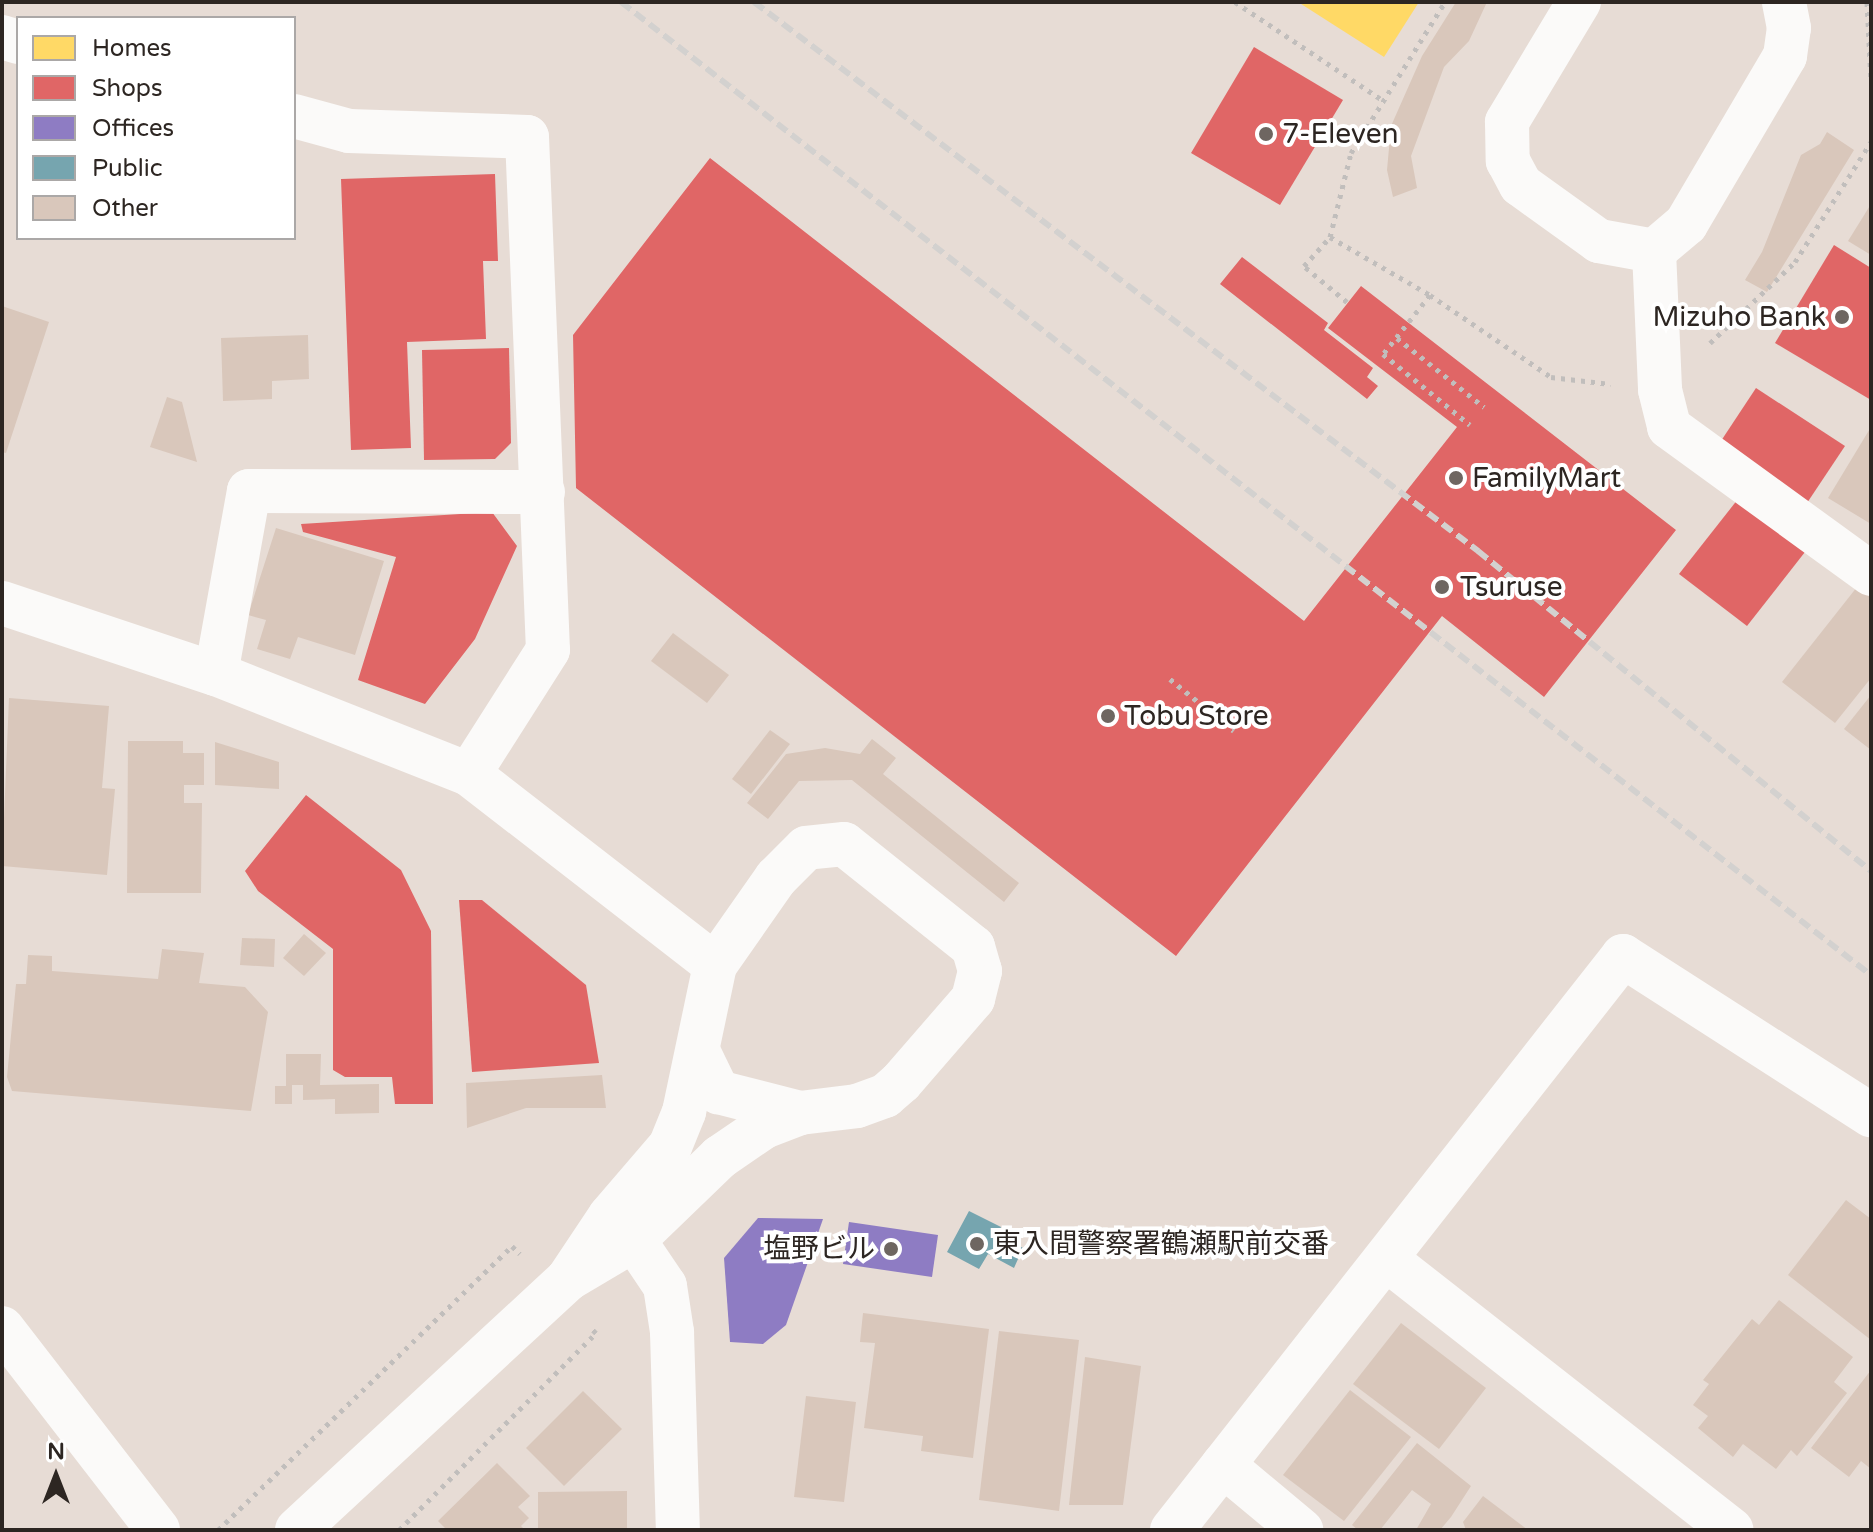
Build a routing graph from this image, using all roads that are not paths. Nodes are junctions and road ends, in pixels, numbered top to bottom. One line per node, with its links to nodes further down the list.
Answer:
1 (1579, 2): 5 (street)
2 (1759, 2): 3 (street)
3 (1786, 20): 5 (street)
4 (296, 117): 6 (street)
5 (1654, 251): 7 (street)
6 (543, 492): 9 (street); 10 (street)
7 (1871, 574)
8 (2, 603): 9 (street)
9 (216, 674): 10 (street)
10 (469, 774): 11 (street)
11 (715, 965): 12 (street); 13 (street)
12 (698, 1051): 13 (street); 17 (street)
13 (800, 1113): 15 (street)
14 (1871, 1115): 16 (street)
15 (634, 1240): 17 (street); 22 (street)
16 (1386, 1259): 19 (street); 25 (street)
17 (574, 1298): 21 (street)
18 (4, 1338): 20 (street)
19 (1223, 1465): 23 (street); 24 (street)
20 (158, 1530)
21 (297, 1530)
22 (678, 1530)
23 (1172, 1530)
24 (1301, 1530)
25 (1731, 1530)

